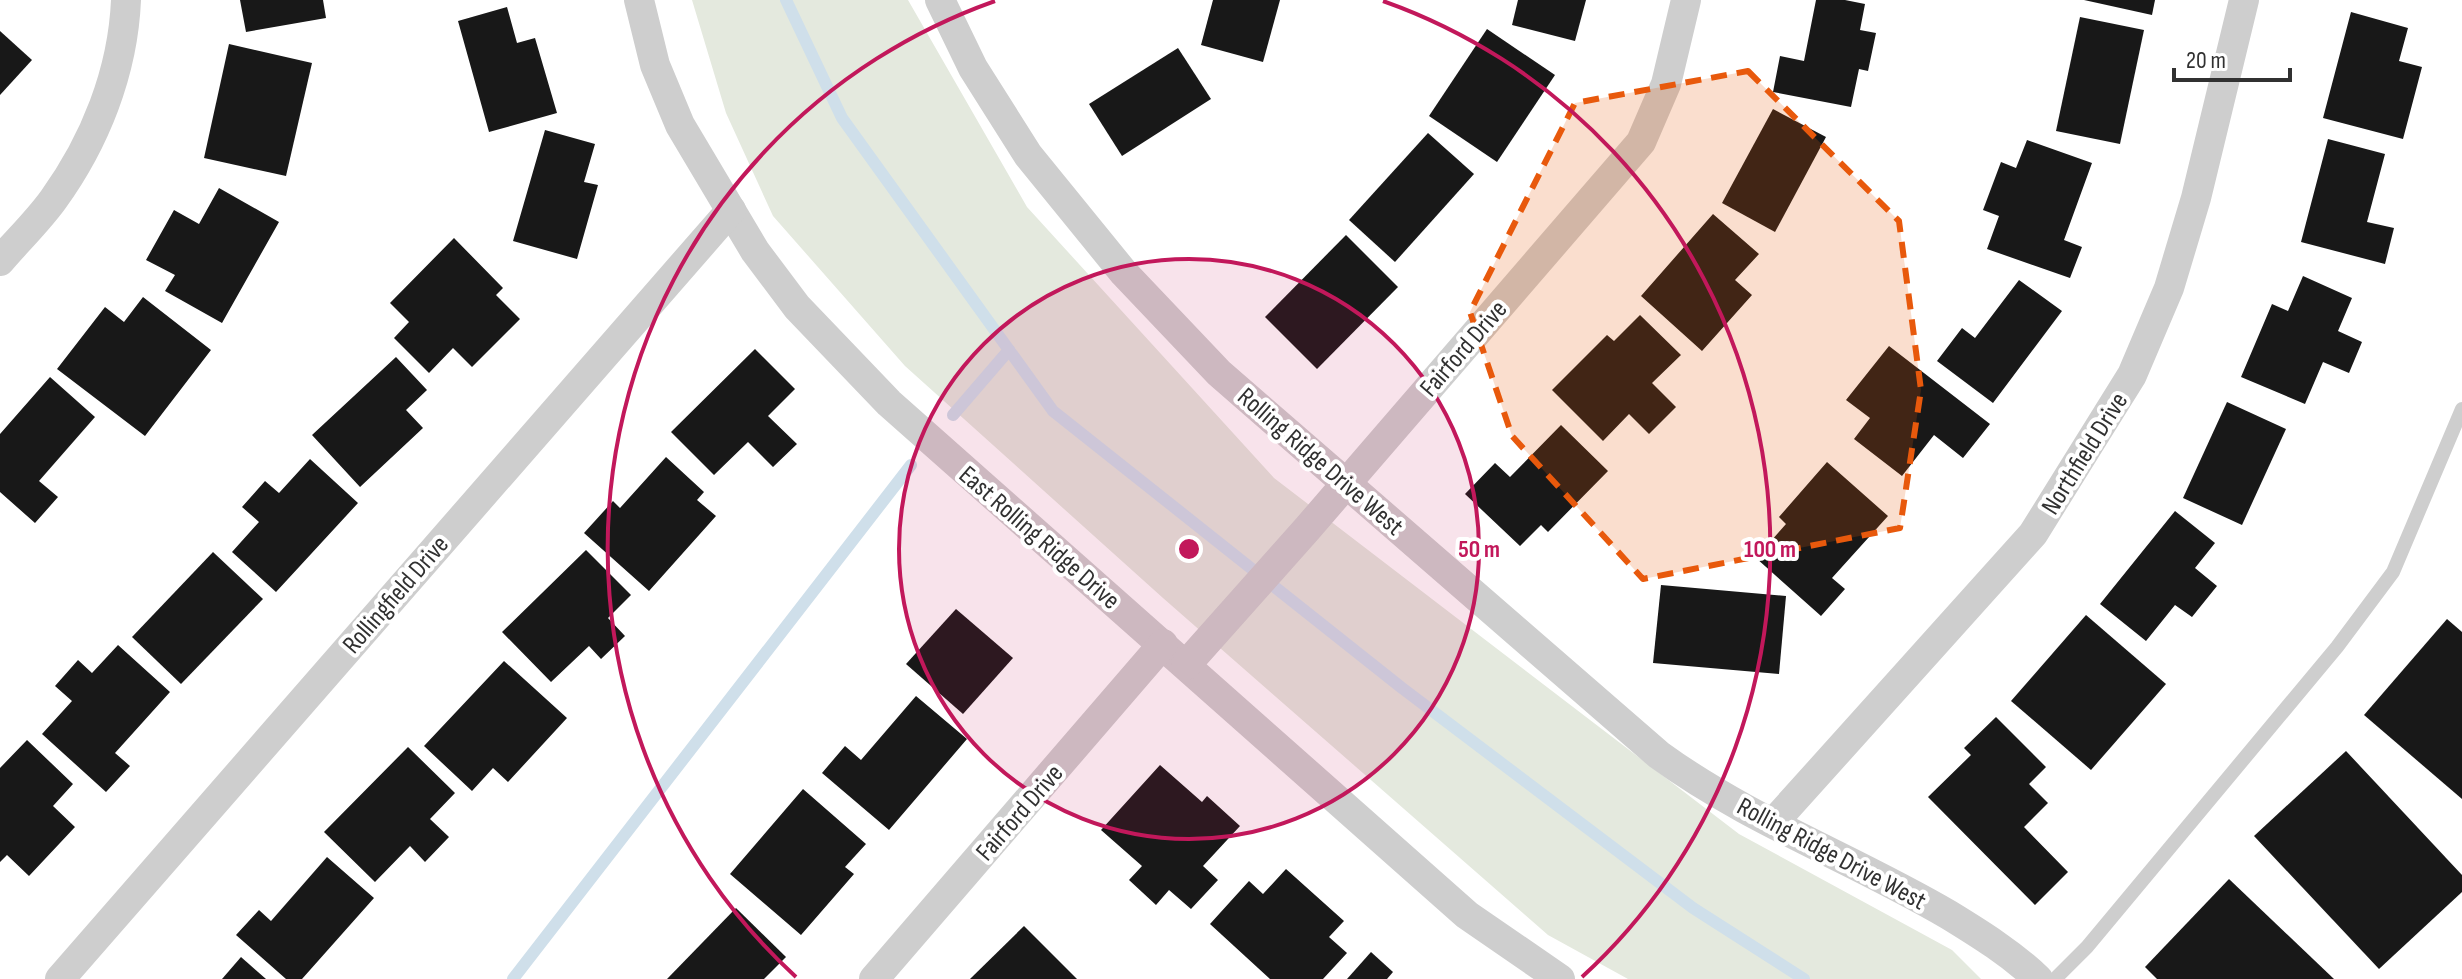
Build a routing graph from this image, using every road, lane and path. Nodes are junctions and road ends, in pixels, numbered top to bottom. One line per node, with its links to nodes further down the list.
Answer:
1 (126, 0): 7 (street)
2 (639, 0): 6 (street, East Rolling Ridge Drive)
3 (940, 0): 9 (street, Rolling Ridge Drive West)
4 (1686, 0): 9 (street, Fairford Drive)
5 (2244, 0): 12 (street, Northfield Drive)
6 (731, 210): 10 (street, East Rolling Ridge Drive); 13 (street, Rollingfield Drive)
7 (0, 261)
8 (2462, 409): 17 (lane)
9 (1346, 482): 11 (street, Fairford Drive); 12 (street, Rolling Ridge Drive West)
10 (1163, 644): 11 (street, East Rolling Ridge Drive); 14 (street, Fairford Drive)
11 (1186, 665): 15 (street, East Rolling Ridge Drive)
12 (1774, 822): 16 (street, Rolling Ridge Drive West)
13 (60, 979)
14 (874, 979)
15 (1560, 979)
16 (2038, 979)
17 (2055, 979)

